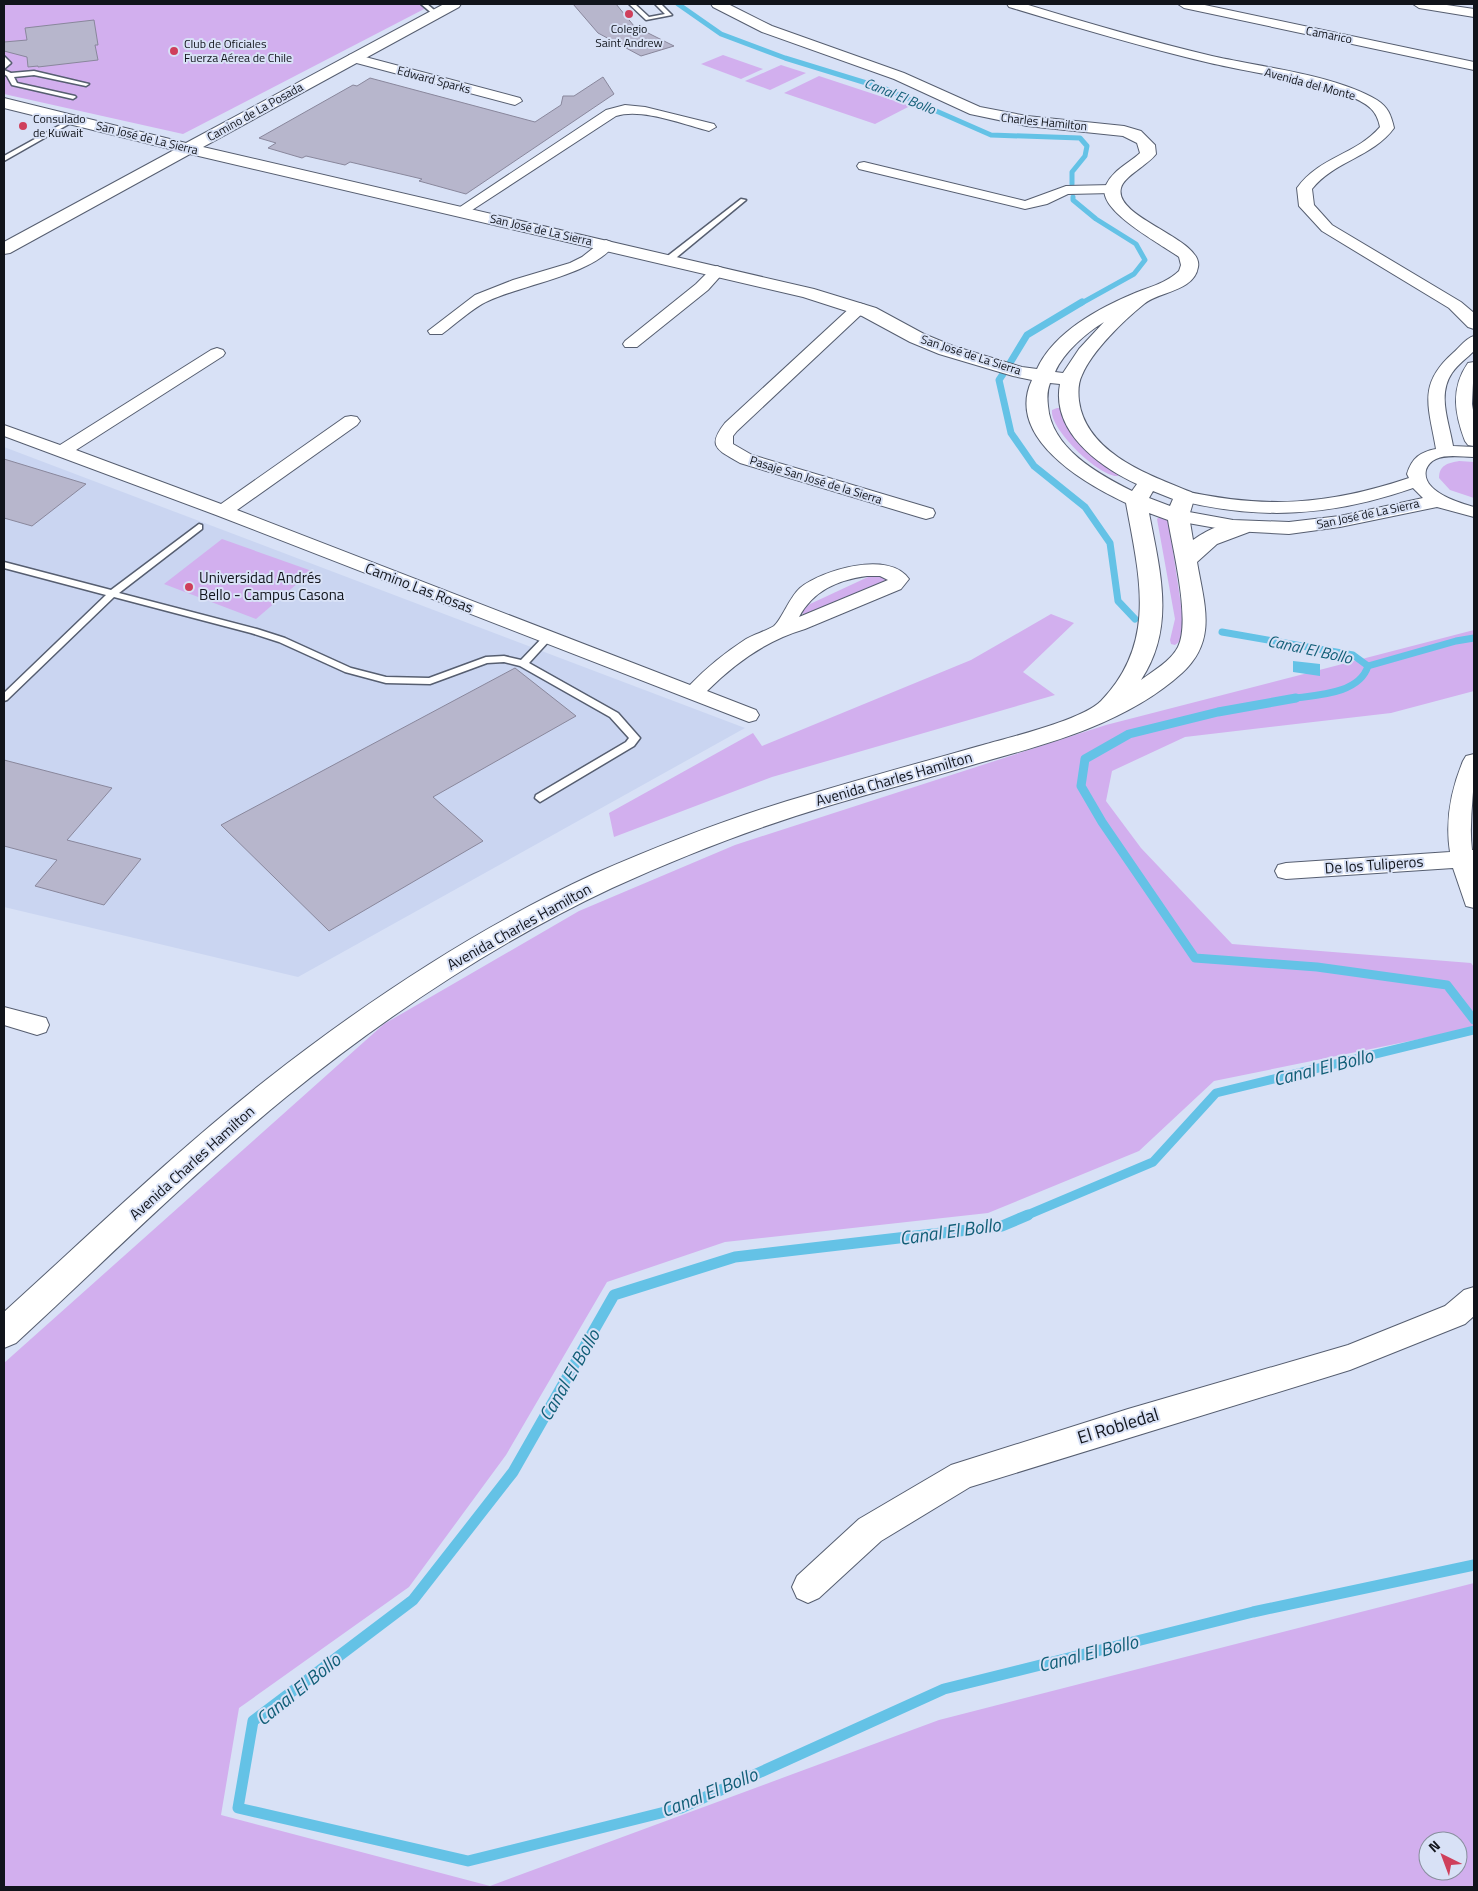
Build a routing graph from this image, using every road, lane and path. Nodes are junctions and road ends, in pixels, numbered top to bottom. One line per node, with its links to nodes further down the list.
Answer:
1 (454, 4): 8 (street, Camino de La Posada)
2 (632, 4): 3 (lane)
3 (658, 4)
4 (718, 4): 24 (street, Charles Hamilton)
5 (1013, 4): 33 (street, Avenida del Monte)
6 (1184, 4): 12 (street, Camarico)
7 (1419, 4): 9 (street)
8 (430, 9): 11 (street, Camino de La Posada)
9 (1474, 13)
10 (4, 58): 13 (lane)
11 (354, 58): 17 (street, Edward Sparks); 21 (street, Camino de La Posada)
12 (1474, 66)
13 (4, 67)
14 (7, 74): 15 (lane); 16 (lane)
15 (86, 84)
16 (73, 97)
17 (515, 101)
18 (4, 103): 19 (street, San José de La Sierra)
19 (73, 120): 21 (street, San José de La Sierra); 22 (lane)
20 (709, 127): 26 (street)
21 (189, 148): 26 (street, San José de La Sierra); 28 (street, Camino de La Posada)
22 (4, 159)
23 (864, 166): 24 (street)
24 (1112, 189): 31 (street)
25 (743, 200): 29 (lane)
26 (461, 211): 27 (street, San José de La Sierra)
27 (606, 245): 29 (street, San José de La Sierra); 34 (street)
28 (4, 249)
29 (668, 260): 30 (street, San José de La Sierra)
30 (717, 271): 32 (street, San José de La Sierra); 36 (street)
31 (1137, 300): 39 (street); 40 (street)
32 (859, 308): 39 (street, San José de La Sierra); 54 (street, Pasaje San José de la Sierra)
33 (1474, 324)
34 (436, 330)
35 (1474, 341): 45 (street)
36 (630, 344)
37 (217, 353): 44 (street)
38 (1474, 367): 43 (street)
39 (1040, 377): 40 (street, San José de La Sierra); 49 (street)
40 (1070, 380): 48 (street)
41 (350, 420): 52 (street)
42 (4, 430): 44 (street, Camino Las Rosas)
43 (1474, 441)
44 (61, 452): 52 (street, Camino Las Rosas)
45 (1445, 452): 46 (street); 47 (street)
46 (1474, 452)
47 (1417, 480): 50 (street); 51 (street, San José de La Sierra)
48 (1148, 482): 49 (street); 51 (street)
49 (1136, 501): 51 (street); 65 (street, Avenida Charles Hamilton)
50 (1439, 501): 53 (street); 56 (street, San José de La Sierra)
51 (1181, 506): 56 (street, San José de La Sierra); 57 (street, Avenida Charles Hamilton)
52 (223, 511): 61 (street, Camino Las Rosas)
53 (1474, 512)
54 (926, 513)
55 (199, 527): 59 (lane)
56 (1241, 527): 57 (street)
57 (1185, 563): 65 (street, Avenida Charles Hamilton)
58 (4, 565): 59 (lane)
59 (113, 594): 62 (lane); 64 (lane)
60 (783, 628): 60 (street); 63 (street)
61 (547, 638): 62 (lane); 63 (street, Camino Las Rosas)
62 (523, 664): 68 (lane)
63 (693, 694): 66 (street, Camino Las Rosas)
64 (4, 698)
65 (1107, 710): 75 (street, Avenida Charles Hamilton)
66 (750, 715)
67 (1474, 761): 69 (street)
68 (540, 798)
69 (1468, 858): 70 (street, De los Tuliperos); 71 (street)
70 (1286, 871)
71 (1474, 900)
72 (4, 1016): 73 (street)
73 (37, 1025)
74 (1468, 1310): 76 (street, El Robledal)
75 (4, 1333)
76 (808, 1587)

